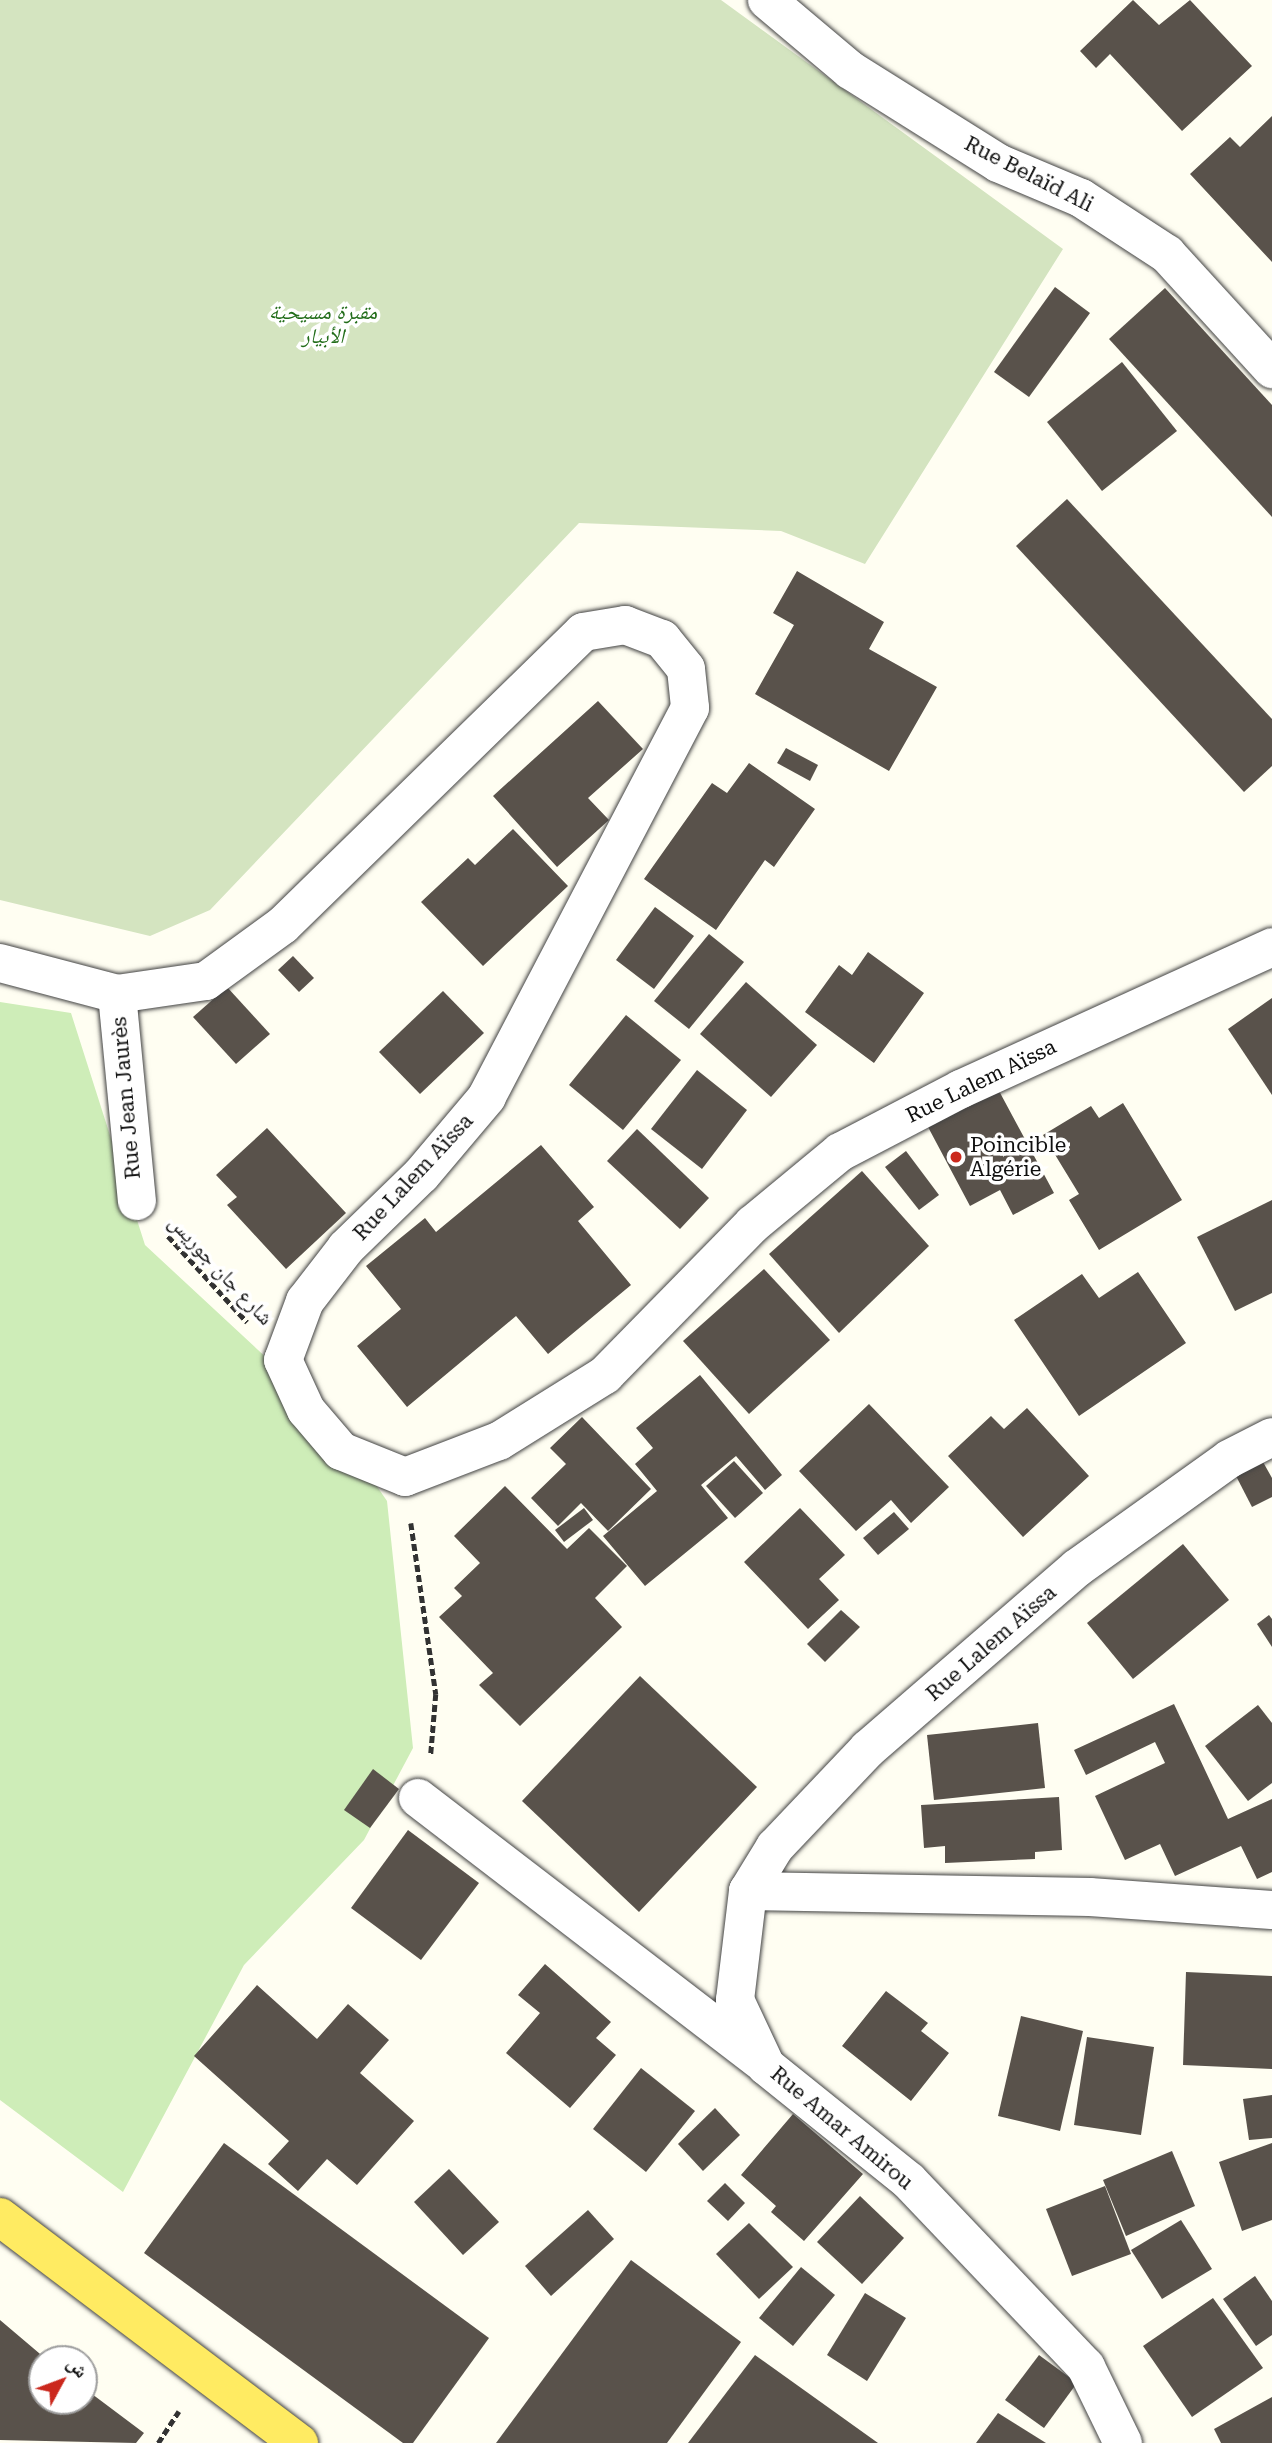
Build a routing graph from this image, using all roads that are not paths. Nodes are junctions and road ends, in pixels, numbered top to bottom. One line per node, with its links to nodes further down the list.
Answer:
1 (767, 0): 2 (street, Rue Belaïd Ali)
2 (1272, 369)
3 (1272, 947): 5 (street, Rue Lalem Aïssa)
4 (0, 963): 5 (street, Rue Lalem Aïssa)
5 (117, 994): 6 (street, Rue Jean Jaurès)
6 (136, 1201)
7 (1272, 1437): 9 (street, Rue Lalem Aïssa)
8 (418, 1798): 11 (street)
9 (748, 1891): 10 (street); 11 (street, Rue Amar Amirou)
10 (1272, 1910)
11 (766, 2066): 14 (street, Rue Amar Amirou)
12 (0, 2217): 13 (main road)
13 (299, 2443)
14 (1123, 2443)

